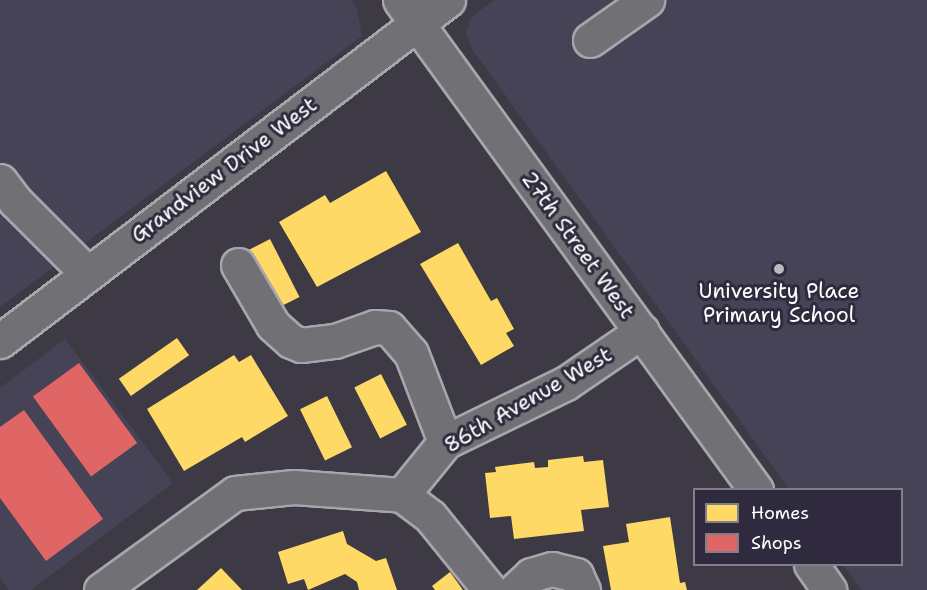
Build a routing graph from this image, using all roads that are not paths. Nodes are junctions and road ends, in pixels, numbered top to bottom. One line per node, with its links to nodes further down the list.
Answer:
1 (448, 0): 3 (street, Grandview Drive West)
2 (647, 0): 4 (street)
3 (408, 12): 7 (street, Grandview Drive West); 8 (street, 27th Street West)
4 (590, 40)
5 (0, 181): 7 (street)
6 (238, 265): 10 (street)
7 (88, 274): 9 (street, Grandview Drive West)
8 (642, 331): 10 (street, 86th Avenue West); 11 (street, 27th Street West)
9 (0, 341)
10 (445, 442): 12 (street, 86th Avenue West)
11 (755, 488)
12 (402, 495): 14 (street); 15 (street)
13 (812, 566): 18 (street)
14 (100, 590)
15 (490, 590)
16 (515, 590): 17 (street)
17 (583, 590)
18 (829, 590)

